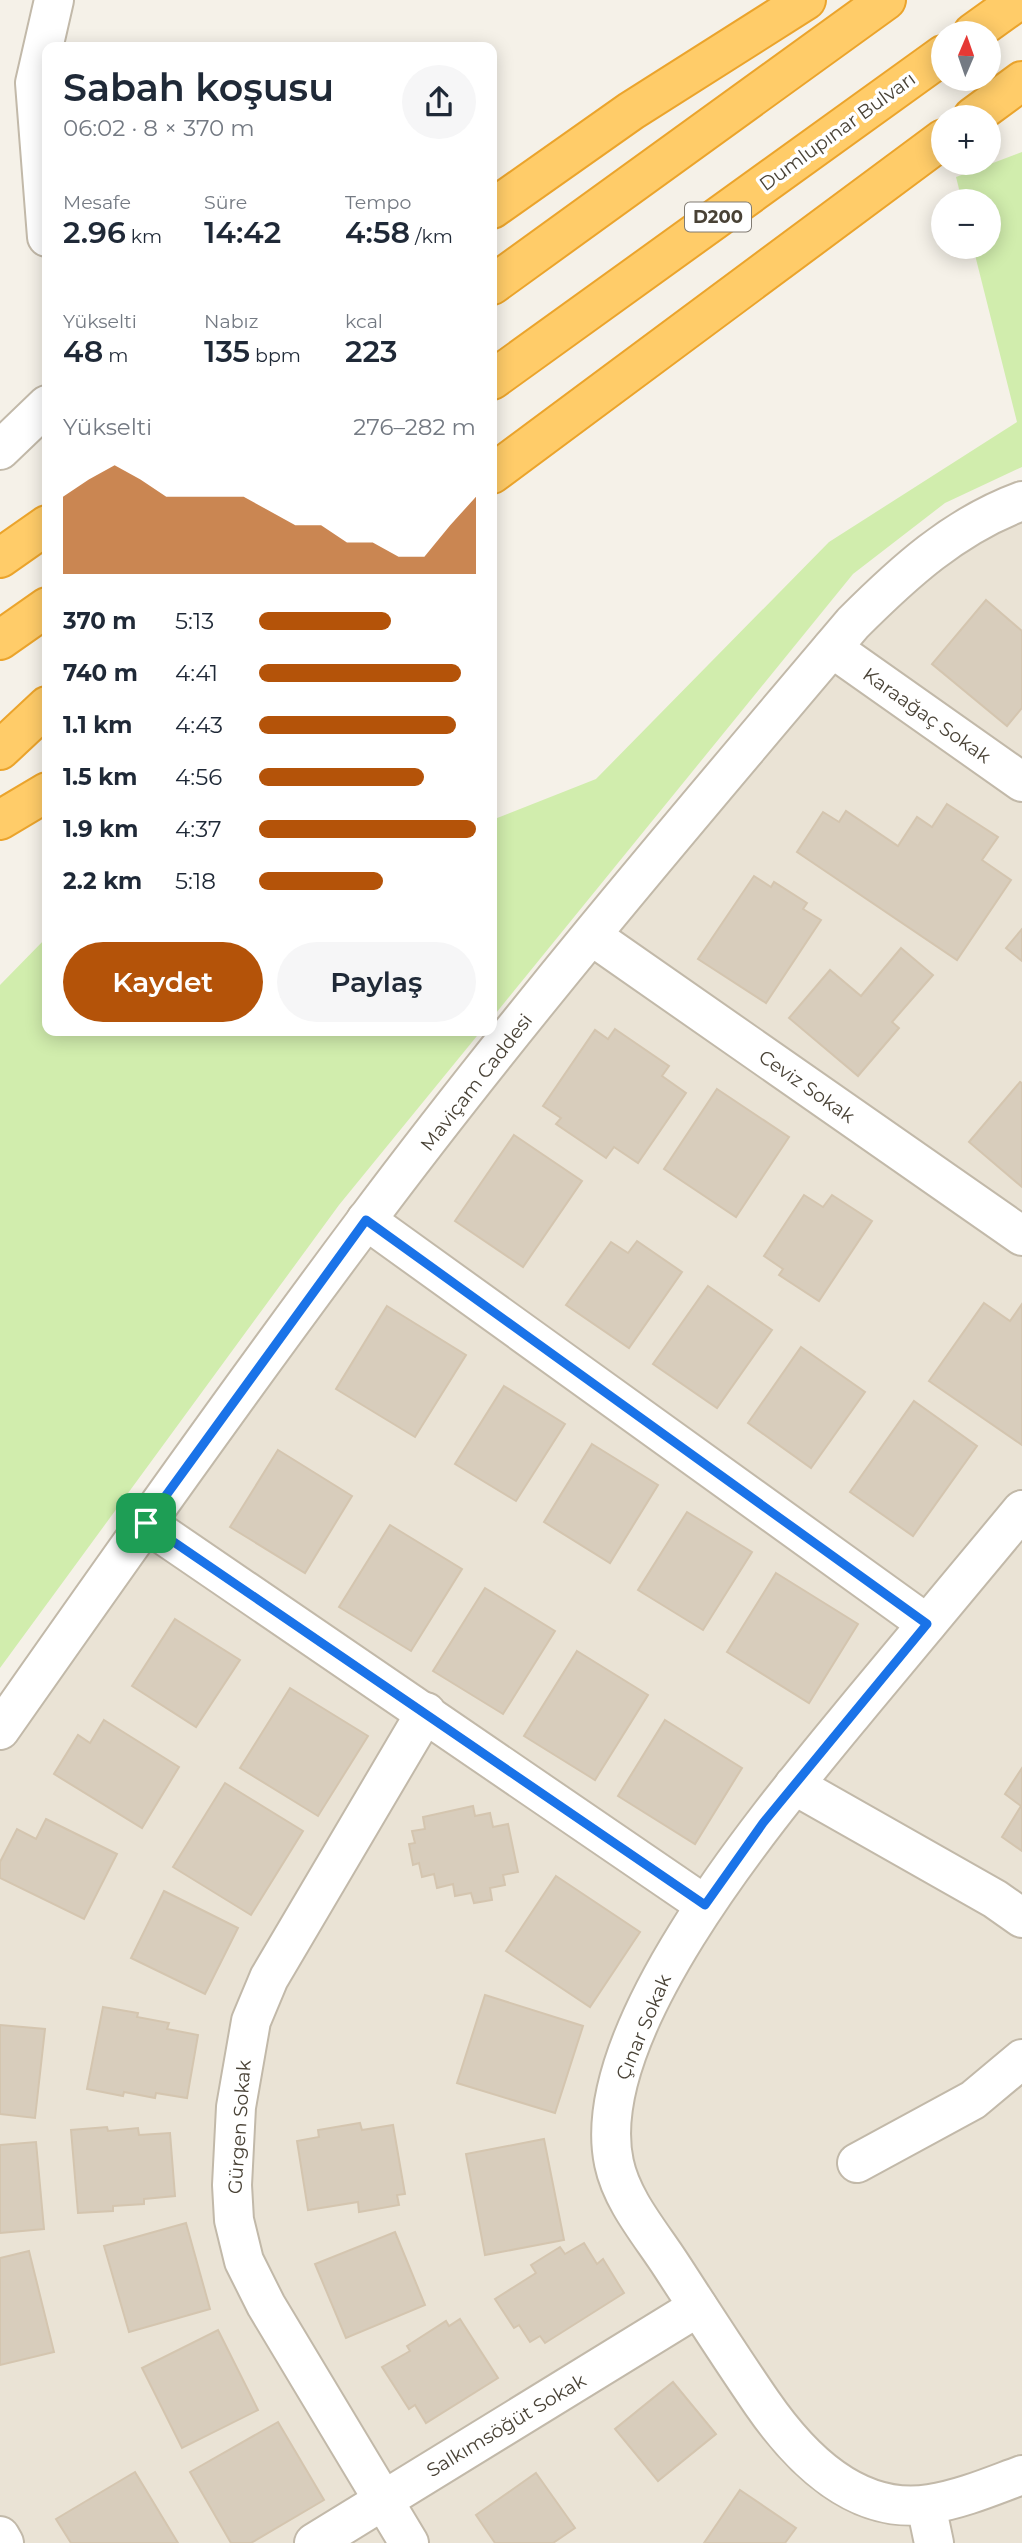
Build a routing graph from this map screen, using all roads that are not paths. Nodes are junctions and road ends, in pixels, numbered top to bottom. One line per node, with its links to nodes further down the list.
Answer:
1 (54, 0): 6 (street)
2 (806, 0): 13 (highway)
3 (886, 0): 14 (highway)
4 (1019, 0): 5 (highway)
5 (990, 21)
6 (44, 42)
7 (42, 52): 12 (street)
8 (931, 64): 15 (highway, Dumlupınar Bulvarı / D200)
9 (1022, 81): 10 (highway)
10 (989, 105)
11 (931, 148): 18 (highway)
12 (42, 173)
13 (497, 205)
14 (497, 281)
15 (497, 376)
16 (42, 410): 17 (street)
17 (0, 450)
18 (497, 470)
19 (1022, 501): 22 (street, Maviçam Caddesi)
20 (42, 528): 21 (highway)
21 (0, 558)
22 (832, 648): 25 (street, Karaağaç Sokak); 28 (street, Maviçam Caddesi)
23 (42, 711): 24 (highway)
24 (0, 750)
25 (1022, 782)
26 (42, 795): 27 (highway)
27 (0, 820)
28 (592, 936): 29 (street, Maviçam Caddesi); 30 (street, Ceviz Sokak)
29 (366, 1220): 32 (street, Maviçam Caddesi); 33 (street)
30 (1022, 1236)
31 (1022, 1510): 33 (street, Çınar Sokak)
32 (146, 1523): 34 (street); 35 (street, Maviçam Caddesi)
33 (927, 1624): 36 (street, Çınar Sokak)
34 (426, 1712): 37 (street); 43 (street, Gürgen Sokak)
35 (0, 1730)
36 (794, 1784): 37 (street, Çınar Sokak); 38 (street)
37 (705, 1905): 41 (street, Çınar Sokak)
38 (1022, 1918)
39 (1022, 2060): 40 (street)
40 (857, 2163)
41 (698, 2307): 43 (street, Salkımsöğüt Sokak); 44 (street, Çınar Sokak)
42 (1022, 2475): 44 (street, Çınar Sokak)
43 (383, 2500): 47 (street, Salkımsöğüt Sokak); 48 (street, Gürgen Sokak)
44 (926, 2505): 49 (street)
45 (0, 2536): 46 (street)
46 (4, 2543)
47 (314, 2543)
48 (409, 2543)
49 (934, 2543)

